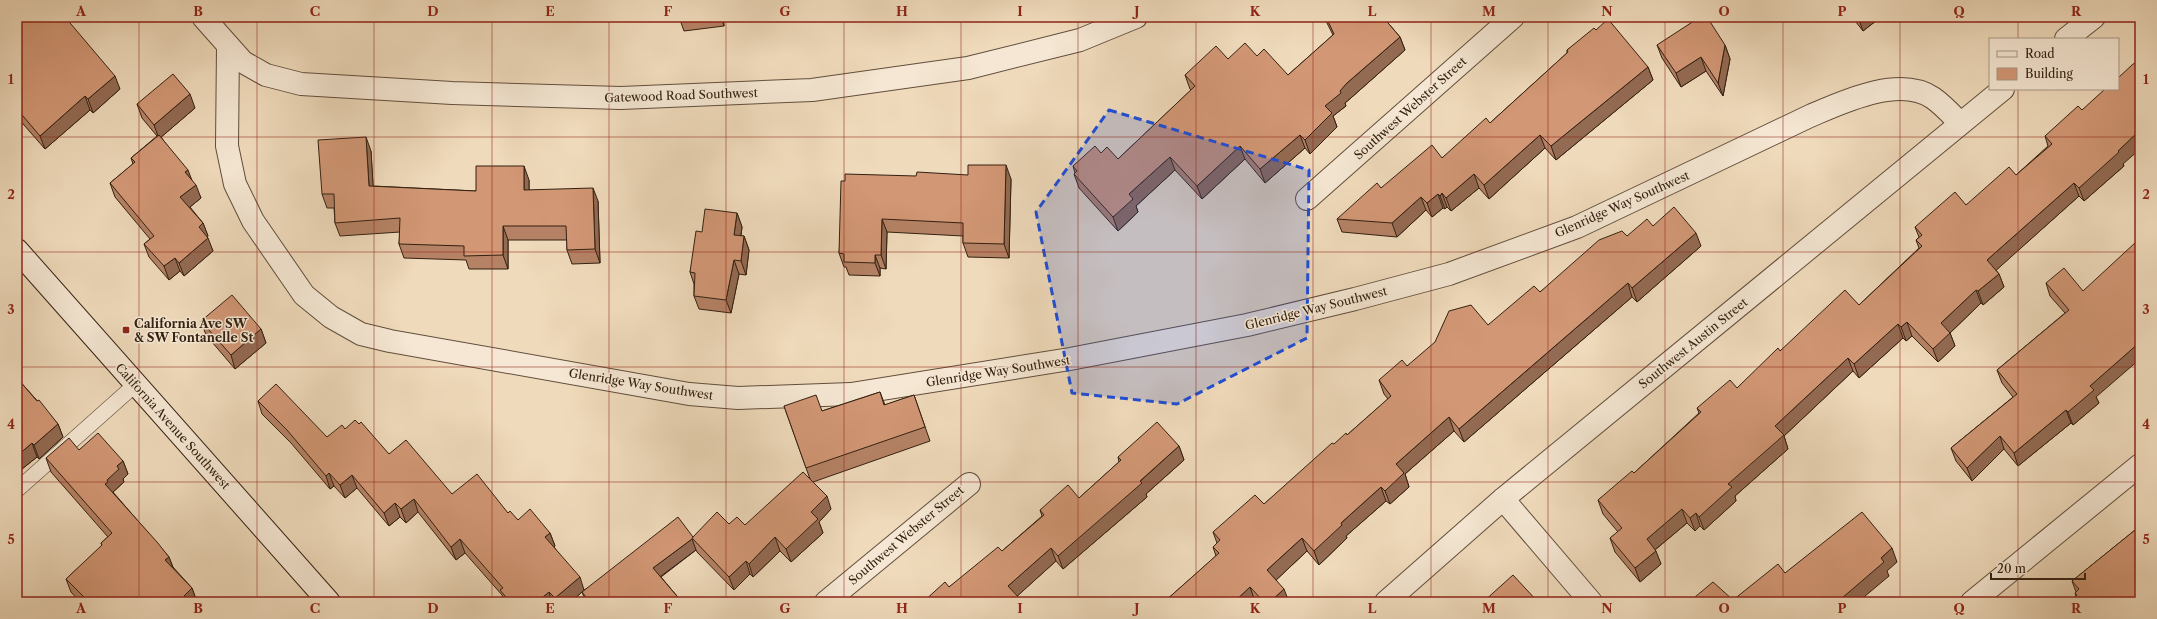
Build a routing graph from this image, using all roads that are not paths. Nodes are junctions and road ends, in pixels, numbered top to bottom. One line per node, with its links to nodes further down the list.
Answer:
1 (203, 17): 6 (street)
2 (1136, 17): 6 (street, Gatewood Road Southwest)
3 (2094, 17): 5 (street)
4 (1499, 21): 9 (street, Southwest Webster Street)
5 (2067, 38)
6 (228, 46): 8 (street, Glenridge Way Southwest)
7 (2002, 90): 8 (street, Southwest Austin Street)
8 (1960, 123): 15 (street, Southwest Austin Street)
9 (1307, 199)
10 (17, 250): 11 (street, California Avenue Southwest)
11 (136, 384): 14 (lane); 16 (street, California Avenue Southwest)
12 (2140, 465): 20 (street)
13 (969, 484): 17 (street, Southwest Webster Street)
14 (17, 490)
15 (1503, 499): 18 (street, Southwest Austin Street); 19 (street)
16 (329, 602)
17 (826, 602)
18 (1386, 602)
19 (1591, 602)
20 (1972, 602)

